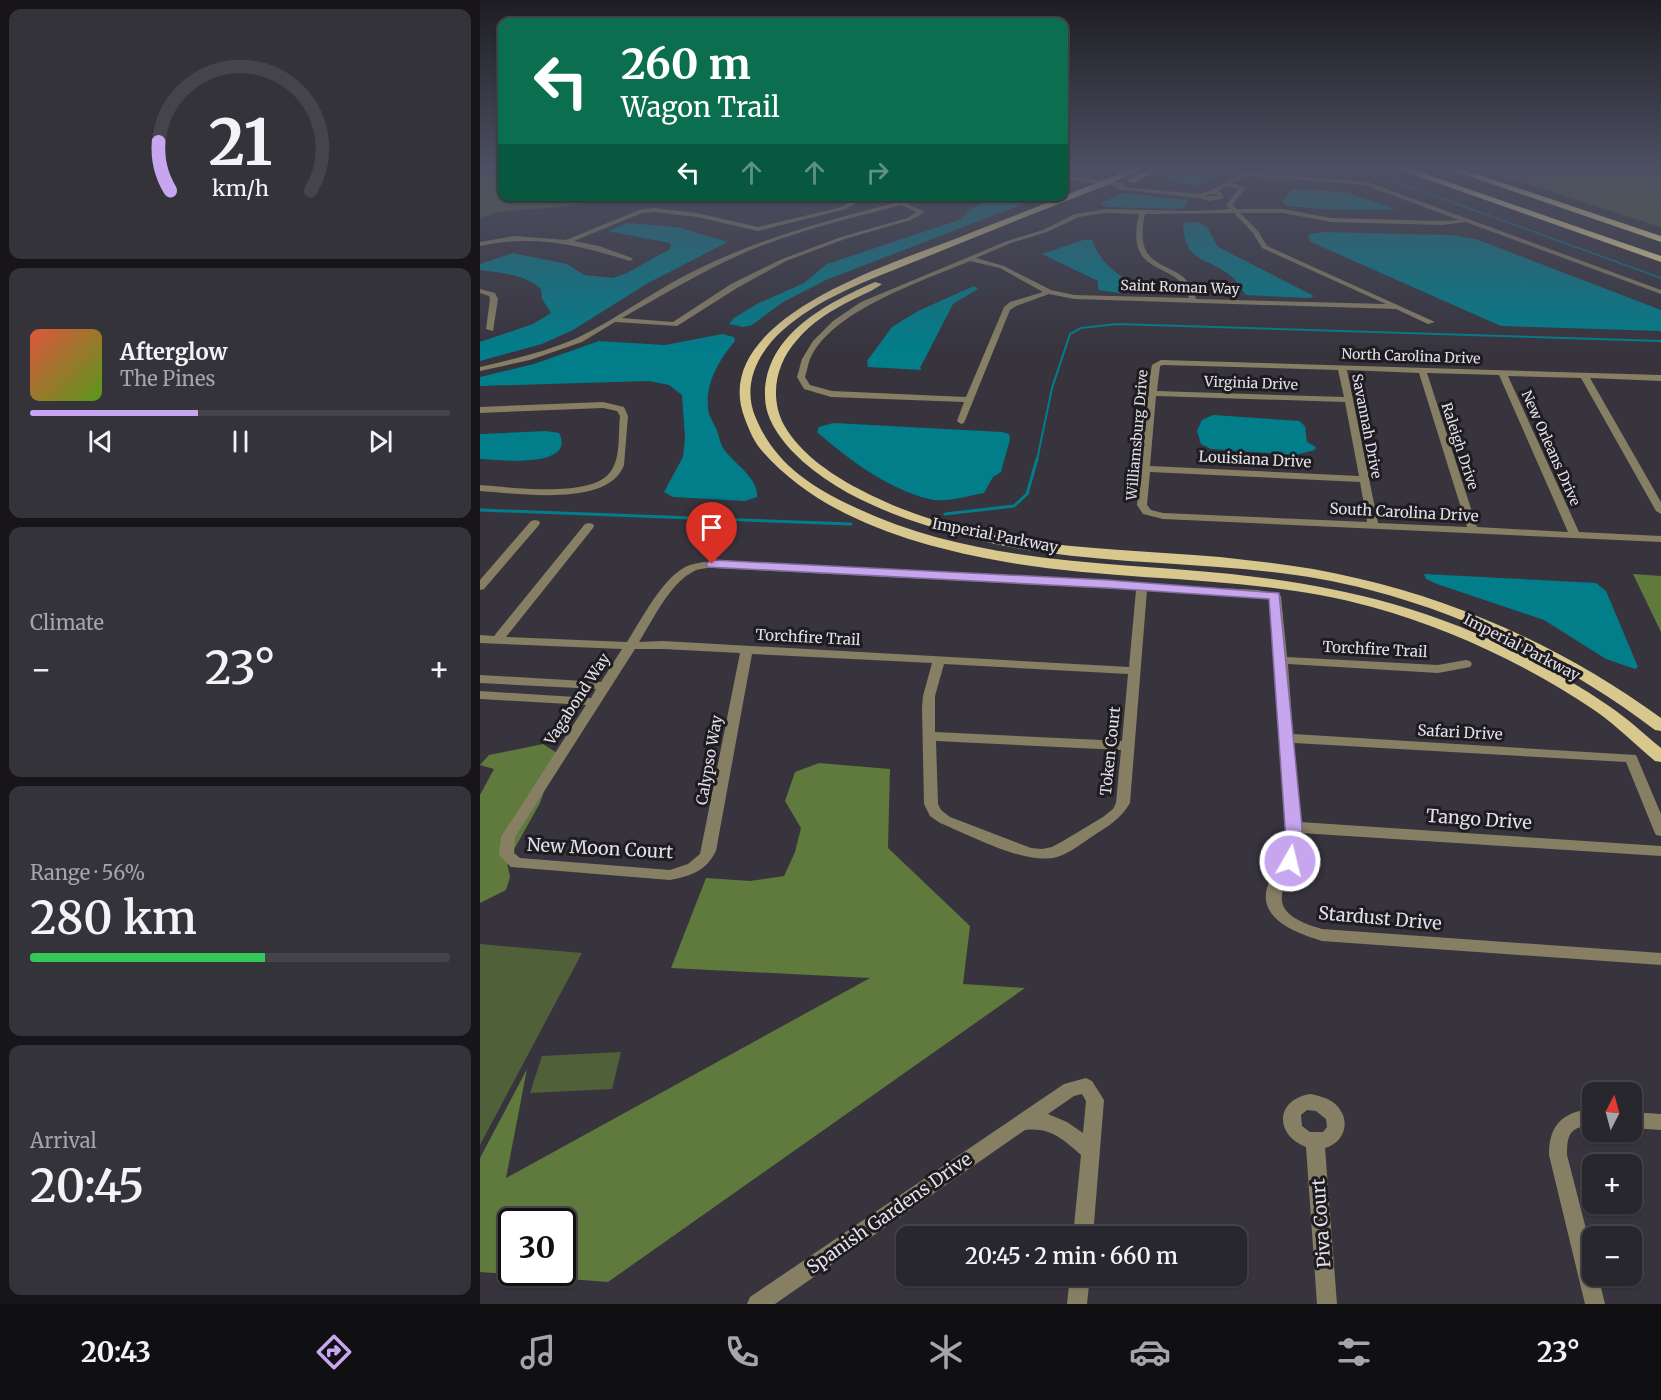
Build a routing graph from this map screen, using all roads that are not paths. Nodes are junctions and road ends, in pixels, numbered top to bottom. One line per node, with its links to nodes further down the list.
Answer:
1 (597, 229): 13 (street)
2 (809, 229): 23 (street)
3 (876, 229): 23 (street)
4 (996, 229): 67 (main road, Imperial Parkway)
5 (1007, 229): 63 (main road, Imperial Parkway)
6 (1049, 229): 16 (street)
7 (1139, 229): 21 (street)
8 (1254, 229): 22 (street)
9 (1486, 229): 20 (street)
10 (1574, 229): 17 (highway)
11 (1631, 229): 12 (highway)
12 (1661, 239)
13 (564, 243): 14 (street); 15 (street)
14 (480, 244)
15 (630, 259)
16 (970, 259): 19 (street, Saint Roman Way); 34 (street)
17 (1661, 259)
18 (480, 291): 25 (street)
19 (1049, 292): 21 (street, Saint Roman Way); 34 (street)
20 (1661, 292)
21 (1193, 301): 22 (street, Saint Roman Way)
22 (1397, 306): 24 (street)
23 (615, 320): 28 (street)
24 (1431, 322)
25 (490, 329)
26 (1161, 362): 27 (street, North Carolina Drive); 33 (street, Williamsburg Drive)
27 (1342, 367): 29 (street, North Carolina Drive); 35 (street, Savannah Drive)
28 (480, 369)
29 (1422, 370): 30 (street, North Carolina Drive); 46 (street, Raleigh Drive)
30 (1502, 372): 31 (street, North Carolina Drive); 47 (street, New Orleans Drive)
31 (1584, 375): 32 (street, North Carolina Drive); 41 (street)
32 (1661, 378)
33 (1152, 393): 35 (street, Virginia Drive); 38 (street, Williamsburg Drive)
34 (969, 400): 37 (street)
35 (1348, 400): 39 (street, Savannah Drive)
36 (480, 410): 40 (street)
37 (961, 422)
38 (1145, 469): 39 (street, Louisiana Drive); 42 (street, Williamsburg Drive)
39 (1364, 479): 45 (street, Savannah Drive)
40 (480, 488)
41 (1661, 511)
42 (1147, 512): 45 (street, South Carolina Drive)
43 (536, 523): 50 (street)
44 (589, 525): 52 (street)
45 (1373, 525): 46 (street, South Carolina Drive)
46 (1473, 530): 47 (street, South Carolina Drive)
47 (1575, 535): 48 (street, South Carolina Drive)
48 (1661, 539)
49 (1142, 586): 53 (street, Vagabond Way); 55 (street, Stardust Drive); 58 (street, Token Court)
50 (480, 587)
51 (480, 639): 52 (street, Torchfire Trail)
52 (498, 639): 53 (street, Torchfire Trail)
53 (632, 644): 54 (street, Torchfire Trail); 60 (street, Vagabond Way)
54 (747, 650): 56 (street, Torchfire Trail); 72 (street, Calypso Way)
55 (1281, 660): 57 (street, Torchfire Trail); 65 (street, Stardust Drive)
56 (939, 661): 58 (street, Torchfire Trail); 64 (street, Token Court)
57 (1466, 664)
58 (1134, 671): 66 (street, Token Court)
59 (480, 679): 60 (street)
60 (604, 686): 62 (street, Vagabond Way)
61 (480, 695): 62 (street)
62 (594, 702): 71 (street, Vagabond Way)
63 (1661, 726)
64 (929, 736): 66 (street); 66 (street, Token Court)
65 (1287, 738): 68 (street, Stardust Drive); 69 (street, Safari Drive)
66 (1128, 746)
67 (1661, 757)
68 (1293, 827): 70 (street, Tango Drive); 73 (street, Stardust Drive)
69 (1661, 831)
70 (1661, 851)
71 (506, 855): 72 (street, New Moon Court)
72 (694, 870)
73 (1661, 959)
74 (1582, 1117): 85 (street)
75 (1642, 1121): 77 (street)
76 (1022, 1122): 79 (street); 79 (street, Spanish Gardens Drive); 82 (street, Spanish Gardens Drive)
77 (1661, 1122)
78 (1314, 1142): 84 (street, Piva Court)
79 (1090, 1151): 80 (street, Spanish Gardens Drive)
80 (1084, 1226)
81 (1079, 1286): 83 (street)
82 (757, 1304)
83 (1077, 1304)
84 (1327, 1304)
85 (1595, 1304)

